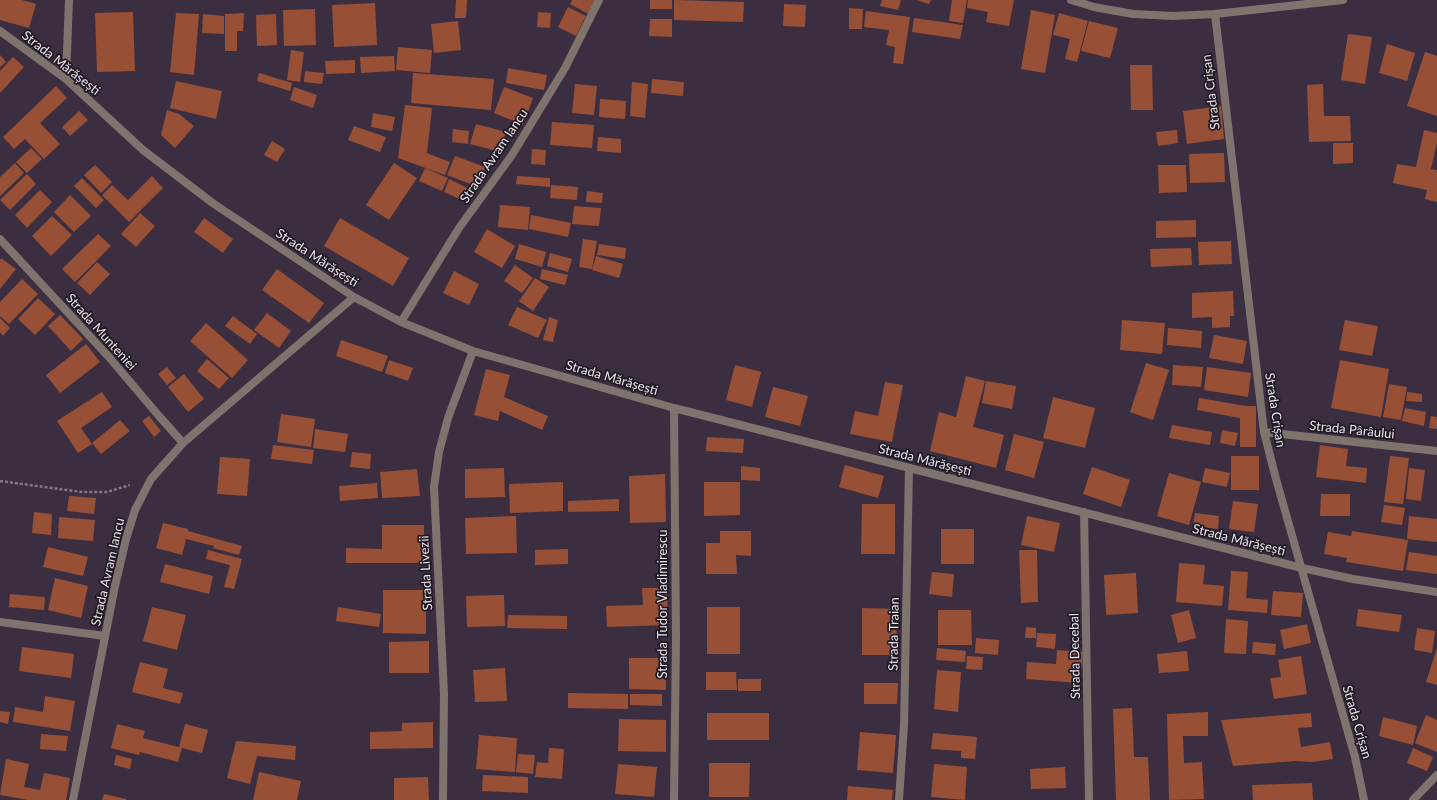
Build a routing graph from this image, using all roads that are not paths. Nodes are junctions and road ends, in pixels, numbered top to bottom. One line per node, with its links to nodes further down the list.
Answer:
1 (69, 0): 9 (street)
2 (599, 0): 12 (street, Strada Avram Iancu)
3 (1071, 0): 7 (street)
4 (1268, 0): 6 (street)
5 (1343, 0): 6 (street)
6 (1258, 9): 7 (street)
7 (1214, 14): 15 (street, Strada Crișan)
8 (0, 31): 9 (street, Strada Mărășești)
9 (66, 79): 11 (street, Strada Mărășești)
10 (0, 239): 16 (street, Strada Munteniei)
11 (354, 297): 12 (street, Strada Mărășești); 16 (street, Strada Avram Iancu)
12 (401, 322): 13 (street, Strada Mărășești)
13 (473, 351): 14 (street, Strada Mărășești); 26 (street, Strada Livezii)
14 (674, 408): 18 (street, Strada Mărășești); 27 (street, Strada Tudor Vladimirescu)
15 (1264, 432): 17 (street, Strada Pârâului); 20 (street, Strada Crișan)
16 (183, 443): 23 (street, Strada Avram Iancu)
17 (1437, 451)
18 (909, 468): 19 (street, Strada Mărășești); 28 (street, Strada Traian)
19 (1084, 512): 20 (street, Strada Mărășești); 29 (street, Strada Decebal)
20 (1302, 568): 21 (street, Strada Mărășești); 30 (street, Strada Crișan)
21 (1437, 592)
22 (0, 622): 23 (street)
23 (105, 636): 25 (street, Strada Avram Iancu)
24 (1437, 775): 31 (street)
25 (73, 800)
26 (443, 800)
27 (674, 800)
28 (899, 800)
29 (1089, 800)
30 (1364, 800)
31 (1413, 800)

